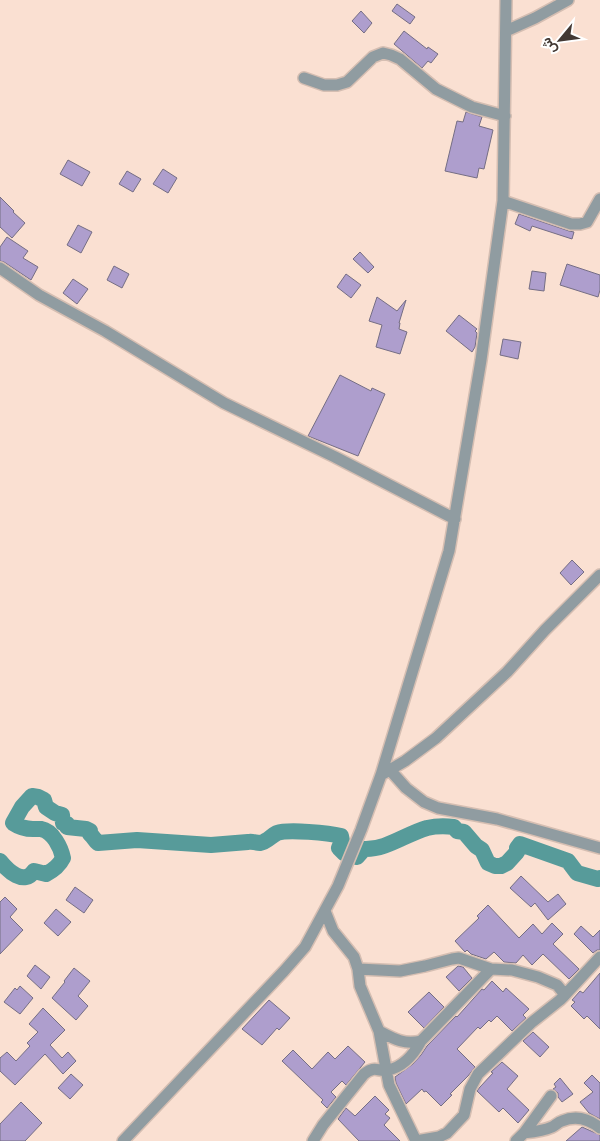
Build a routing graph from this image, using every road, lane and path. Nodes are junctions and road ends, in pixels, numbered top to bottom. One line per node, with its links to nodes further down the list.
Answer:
1 (506, 0): 3 (street)
2 (568, 0): 3 (street)
3 (506, 31): 5 (street)
4 (304, 78): 5 (street)
5 (505, 116): 7 (street)
6 (600, 199): 7 (street)
7 (503, 200): 9 (street)
8 (0, 268): 9 (street)
9 (455, 519): 11 (street)
10 (600, 575): 11 (street)
11 (386, 772): 12 (street); 13 (street)
12 (600, 848)
13 (325, 911): 15 (street); 24 (street)
14 (600, 957): 17 (street)
15 (358, 969): 16 (street); 18 (street)
16 (491, 969): 17 (street); 19 (street)
17 (564, 996): 26 (street)
18 (379, 1031): 19 (street); 20 (street)
19 (421, 1041): 20 (street)
20 (387, 1070): 25 (street); 26 (street)
21 (551, 1096): 23 (street)
22 (600, 1128): 23 (street)
23 (520, 1137)
24 (123, 1141)
25 (313, 1141)
26 (416, 1141)

